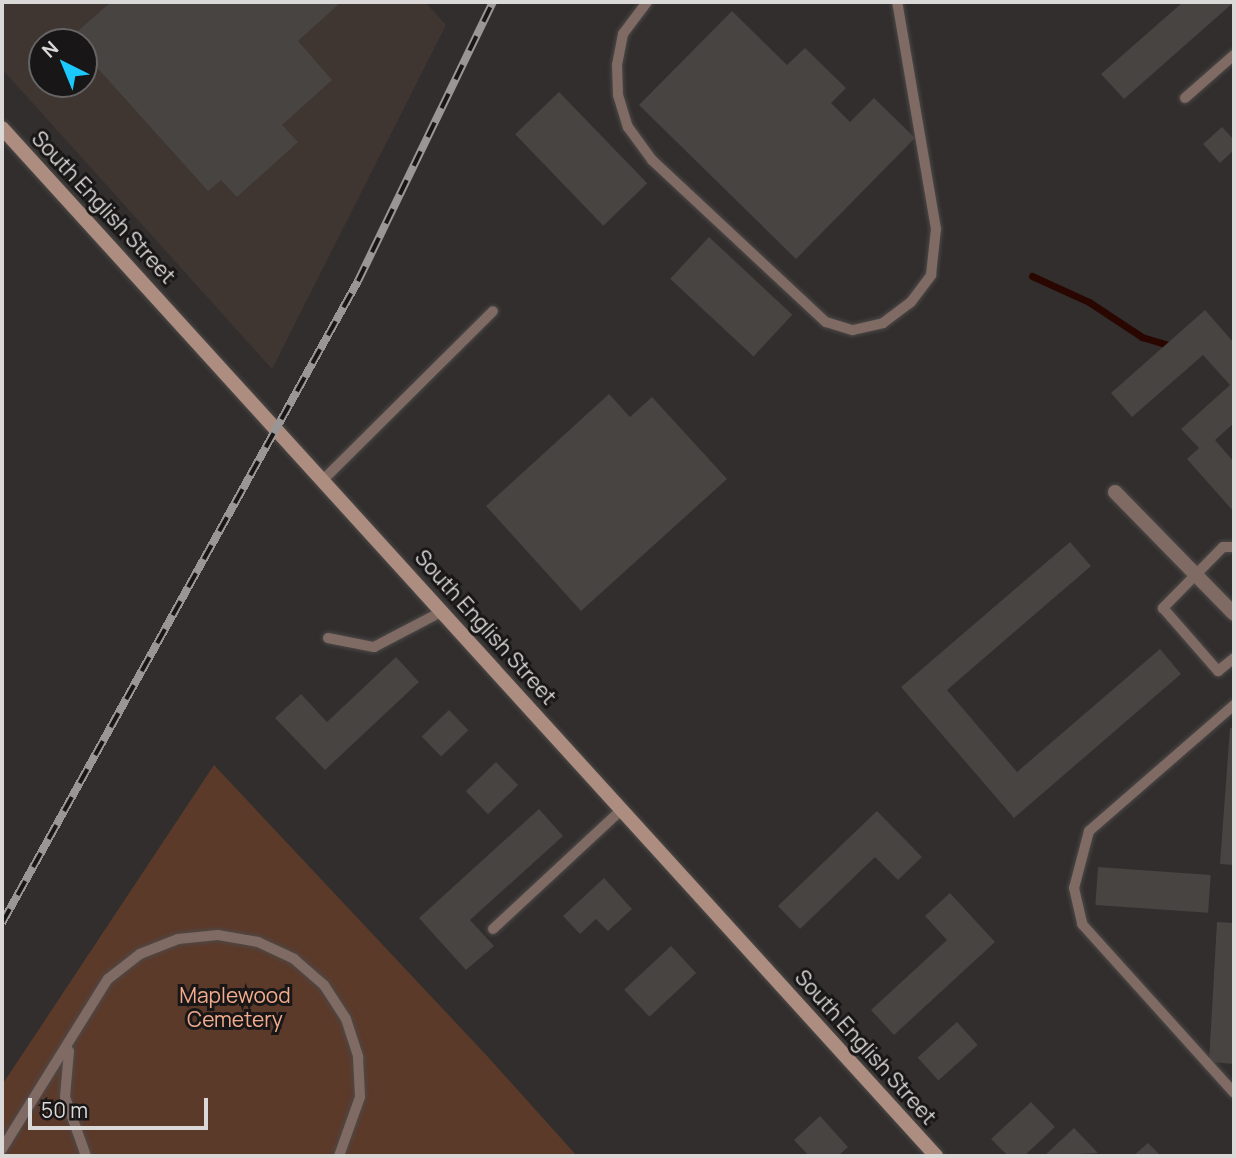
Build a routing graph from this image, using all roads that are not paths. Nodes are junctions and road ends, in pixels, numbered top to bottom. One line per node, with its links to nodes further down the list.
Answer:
1 (647, 2): 2 (lane)
2 (897, 2)
3 (1234, 55): 4 (lane)
4 (1185, 98)
5 (2, 128): 7 (street, South English Street)
6 (493, 311): 7 (lane)
7 (324, 480): 11 (street, South English Street)
8 (1115, 492): 10 (street)
9 (1234, 547): 10 (lane)
10 (1197, 576): 12 (street); 14 (lane)
11 (443, 611): 13 (lane); 16 (street, South English Street)
12 (1234, 614)
13 (328, 638)
14 (1234, 658)
15 (1234, 705): 19 (lane)
16 (622, 808): 17 (lane); 23 (street, South English Street)
17 (493, 929)
18 (69, 1048): 20 (lane); 21 (lane); 22 (lane)
19 (1234, 1093)
20 (2, 1149)
21 (86, 1156)
22 (339, 1156)
23 (936, 1156)

